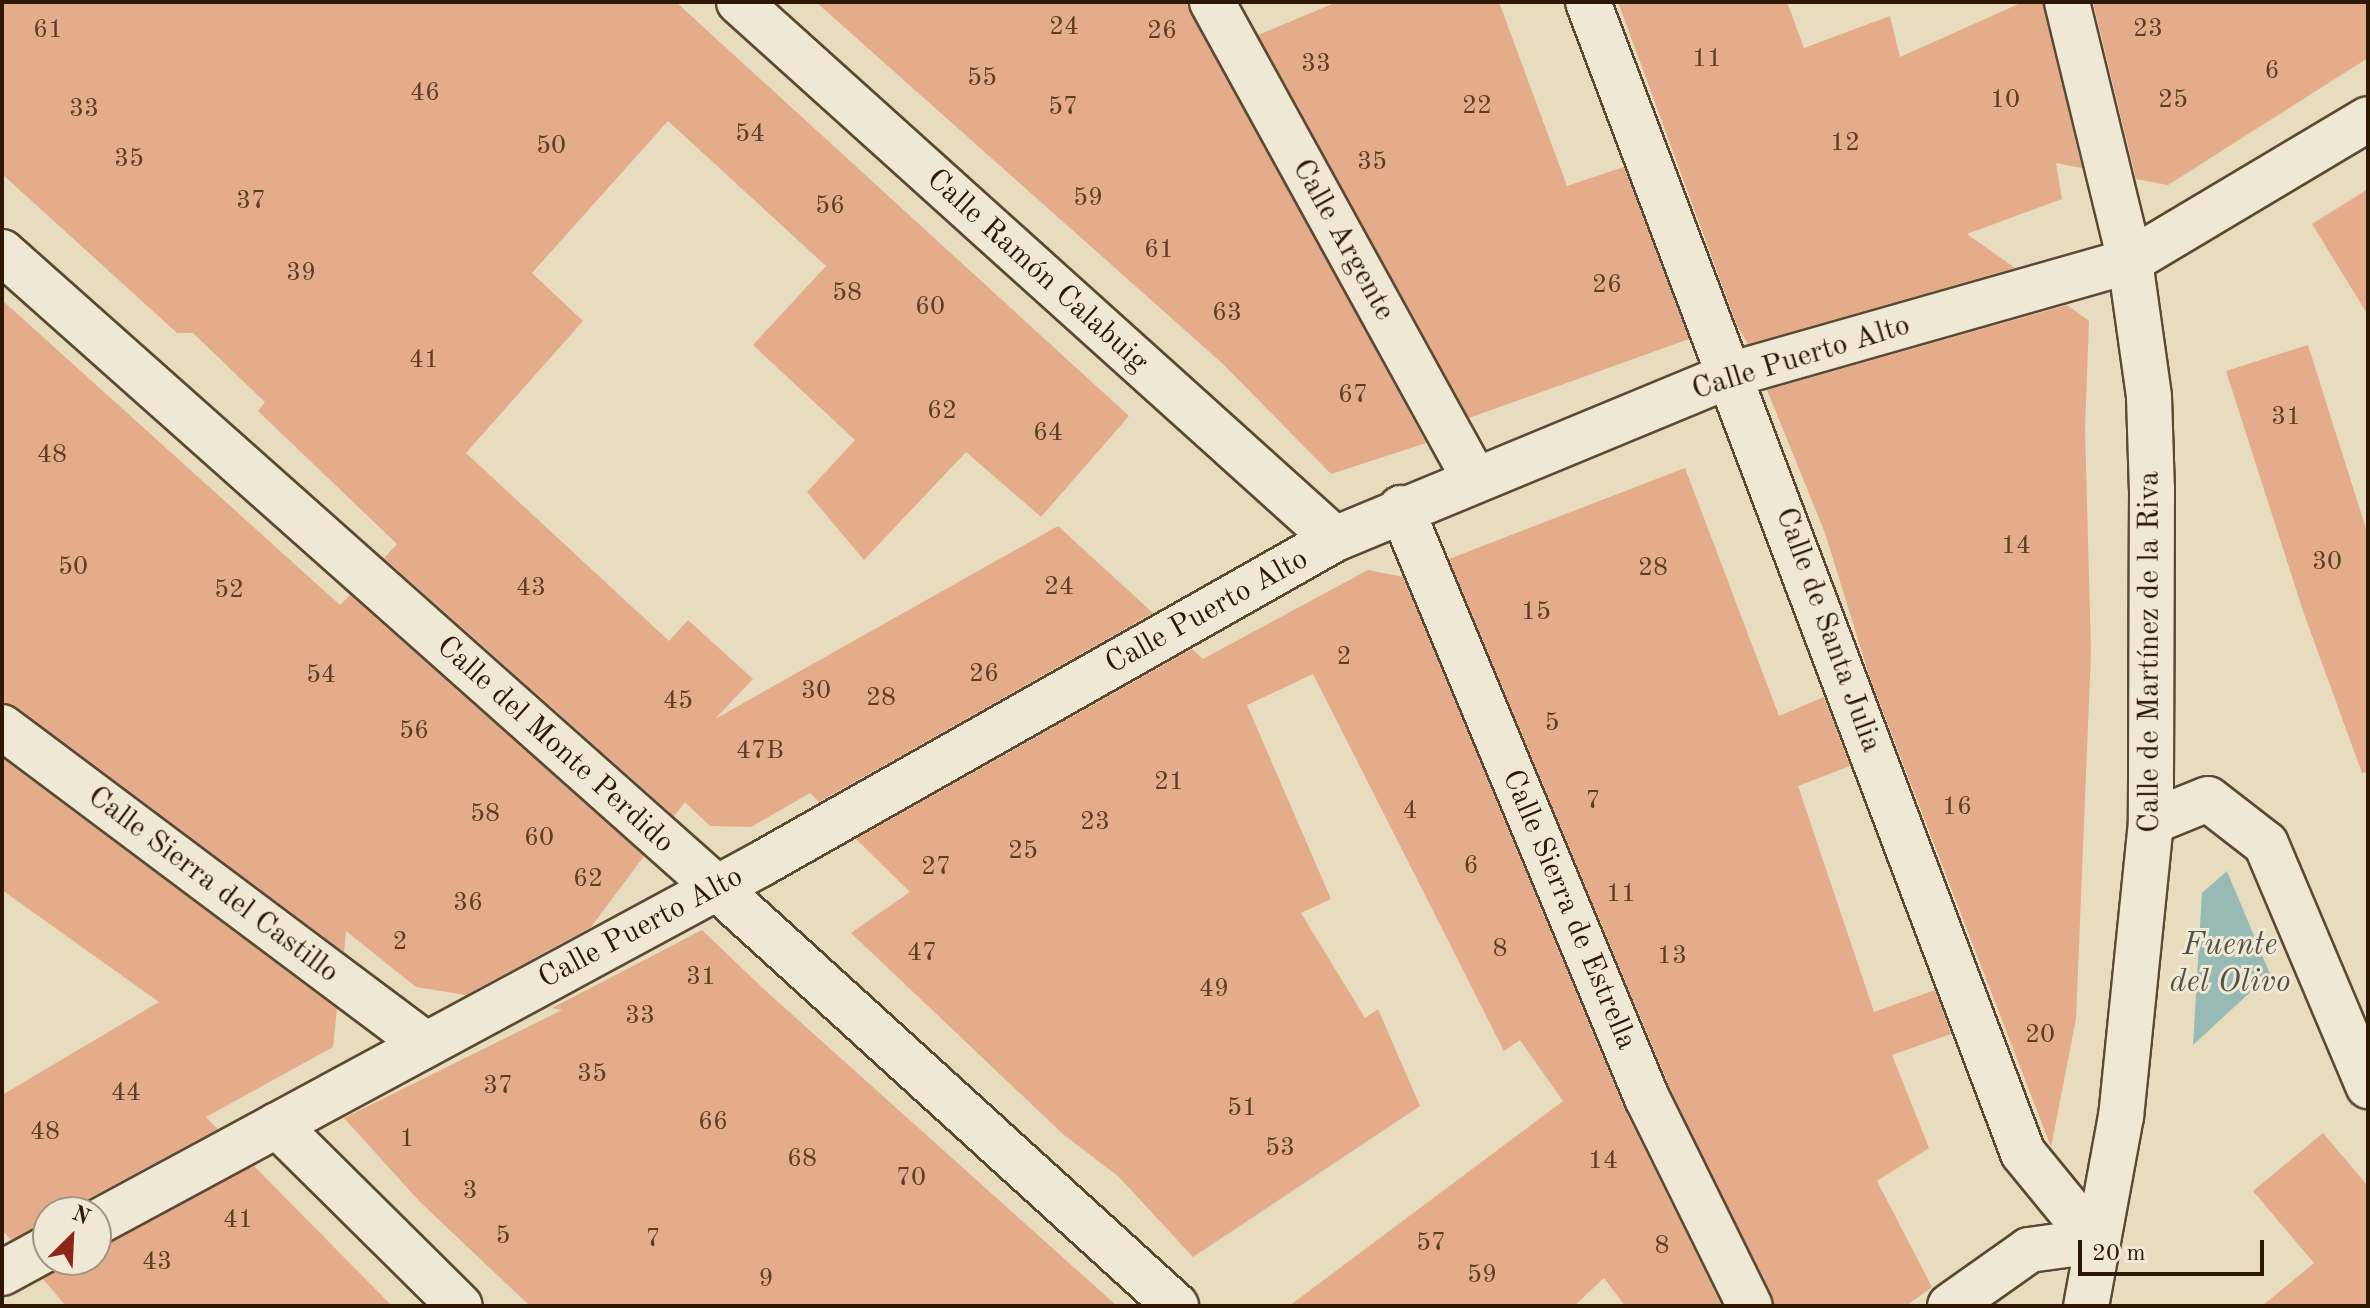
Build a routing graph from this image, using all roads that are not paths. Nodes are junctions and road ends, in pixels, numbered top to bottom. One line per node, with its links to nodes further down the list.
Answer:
1 (739, 2): 11 (street, Calle Ramón Calabuig)
2 (1212, 2): 9 (street, Calle Argente)
3 (1588, 2): 8 (street, Calle de Santa Julia)
4 (2067, 2): 7 (street, Calle de Martínez de la Riva)
5 (2368, 119): 7 (street, Calle Puerto Alto)
6 (2, 252): 14 (street, Calle del Monte Perdido)
7 (2130, 261): 8 (street, Calle Puerto Alto); 13 (street, Calle de Martínez de la Riva)
8 (1733, 374): 9 (street, Calle Puerto Alto); 19 (street, Calle de Santa Julia)
9 (1474, 478): 10 (street, Calle Puerto Alto)
10 (1401, 508): 11 (street, Calle Puerto Alto); 24 (street, Calle Sierra de Estrella)
11 (1335, 539): 14 (street, Calle Puerto Alto)
12 (2, 727): 15 (street, Calle Sierra del Castillo)
13 (2151, 822): 16 (street); 19 (street, Calle de Martínez de la Riva)
14 (717, 888): 15 (street, Calle Puerto Alto); 23 (street, Calle del Monte Perdido)
15 (424, 1043): 17 (street, Calle Puerto Alto)
16 (2368, 1086)
17 (277, 1125): 18 (street, Calle Puerto Alto); 22 (street)
18 (112, 1214)
19 (2095, 1241): 25 (street); 26 (street, Calle de Martínez de la Riva)
20 (32, 1257): 21 (street)
21 (2, 1273)
22 (441, 1300)
23 (1176, 1306)
24 (1750, 1306)
25 (1950, 1306)
26 (2086, 1306)

